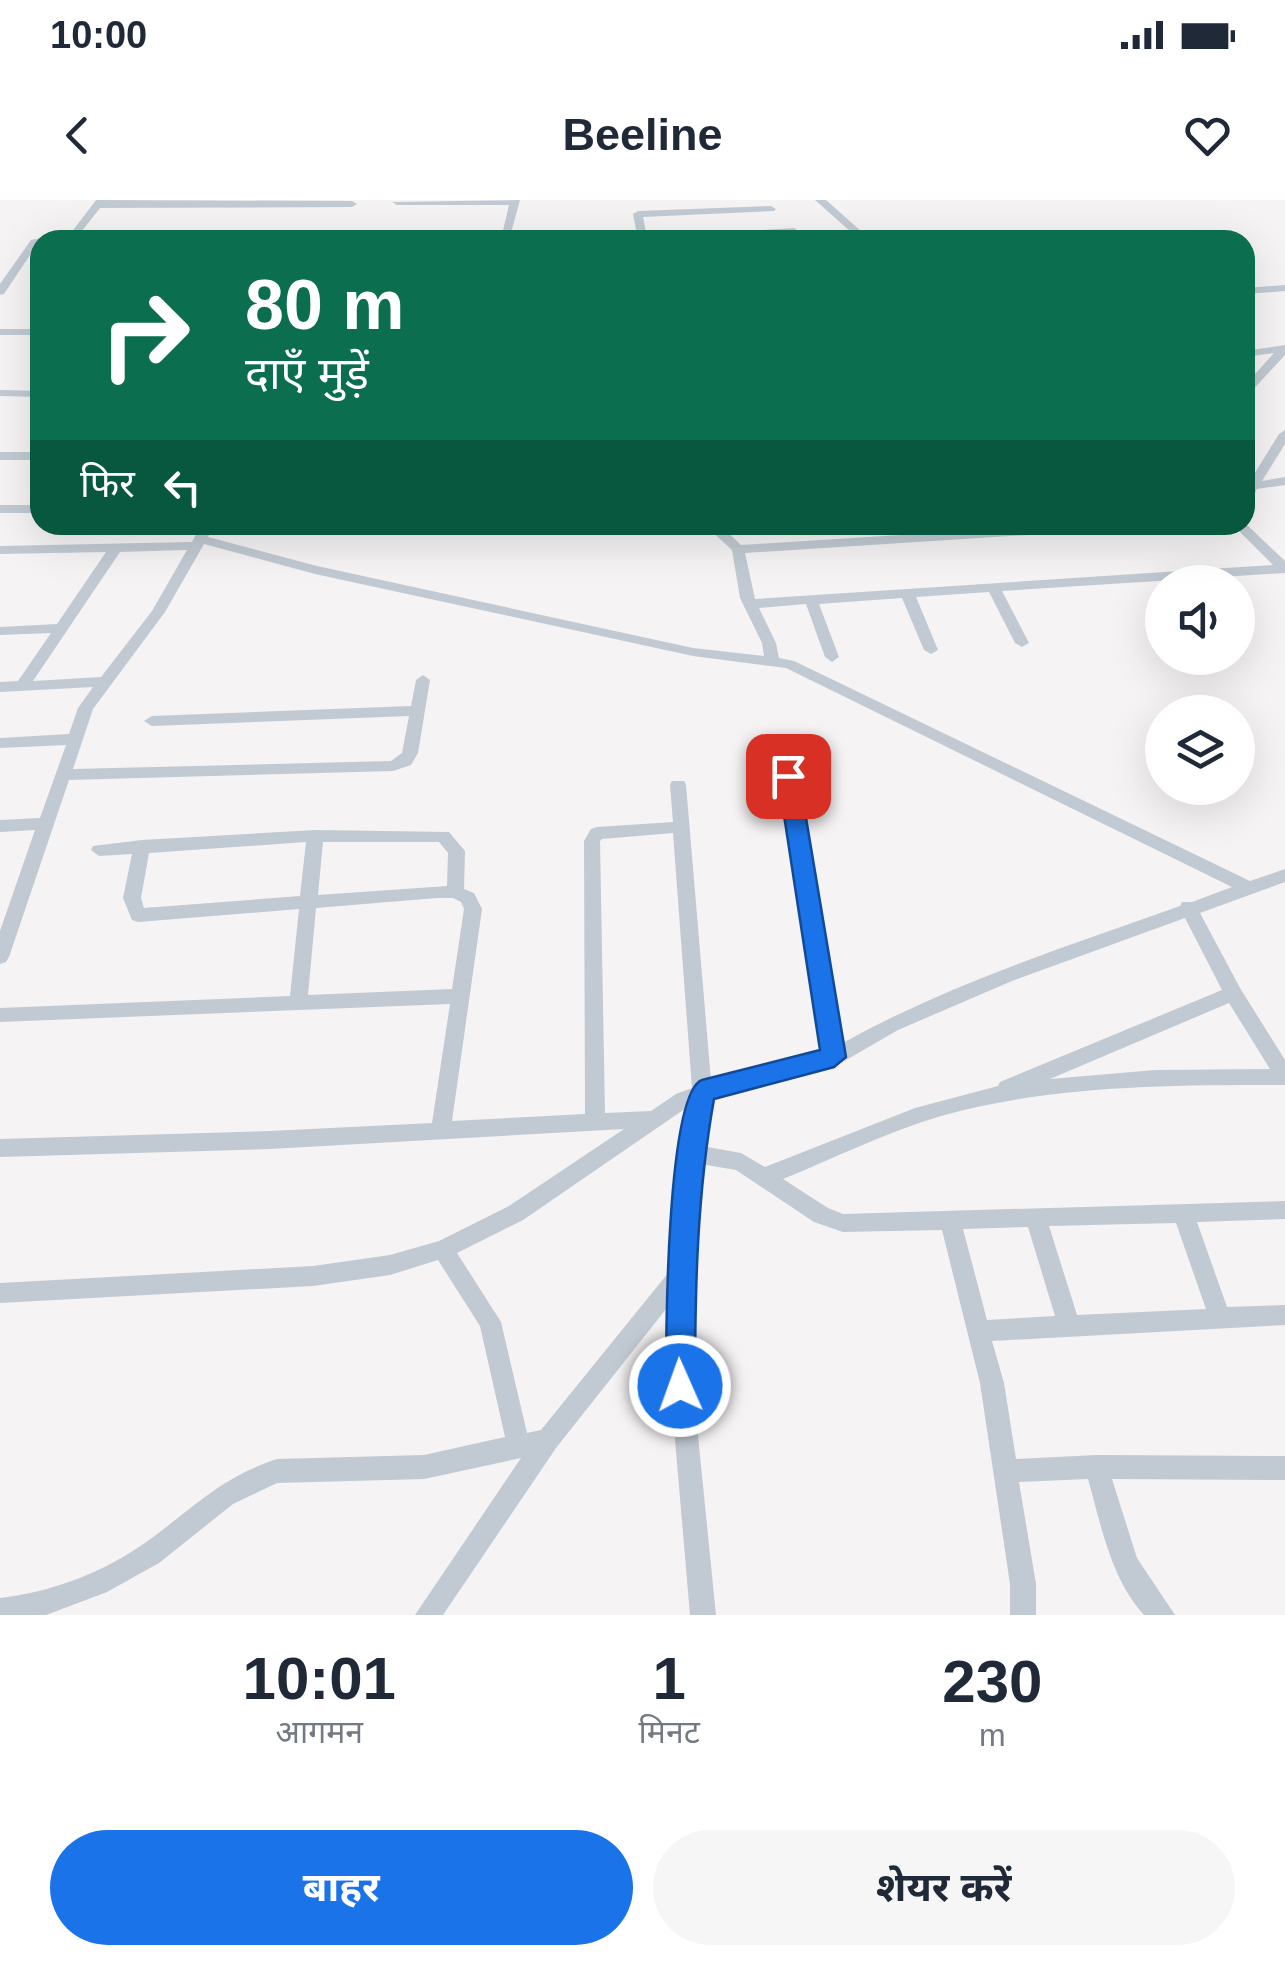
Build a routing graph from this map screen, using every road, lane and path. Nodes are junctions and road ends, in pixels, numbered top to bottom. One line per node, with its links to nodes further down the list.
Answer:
1 (762, 200): 8 (street)
2 (820, 200): 14 (street)
3 (514, 201): 5 (street); 11 (street)
4 (397, 202): 5 (street)
5 (444, 202): 10 (street)
6 (99, 203): 7 (street); 9 (street)
7 (351, 206)
8 (770, 209): 12 (street); 13 (street)
9 (78, 230)
10 (436, 230)
11 (508, 230)
12 (641, 230)
13 (792, 230)
14 (854, 230)
15 (30, 250): 17 (street)
16 (1285, 288): 18 (street)
17 (1, 289)
18 (1255, 290)
19 (0, 332): 20 (street)
20 (30, 332)
21 (1255, 352): 22 (street)
22 (1255, 381)
23 (0, 393): 24 (street)
24 (30, 394)
25 (1285, 434): 28 (street)
26 (0, 456): 27 (street)
27 (30, 456)
28 (1255, 479)
29 (1285, 480): 30 (street)
30 (1255, 483)
31 (0, 509): 32 (street)
32 (30, 510)
33 (723, 535): 38 (street)
34 (962, 535): 38 (street)
35 (1250, 535): 41 (street)
36 (202, 537): 37 (street); 52 (street); 54 (street)
37 (115, 549): 40 (street); 47 (street)
38 (738, 549): 46 (street)
39 (1285, 549): 41 (street)
40 (0, 550)
41 (1268, 552): 42 (street)
42 (1284, 569): 43 (street)
43 (993, 587): 44 (street); 49 (street)
44 (907, 593): 45 (street); 50 (street)
45 (811, 600): 46 (street); 51 (street)
46 (750, 604): 52 (street)
47 (61, 628): 48 (street); 55 (street)
48 (0, 631)
49 (1022, 644)
50 (931, 650)
51 (832, 657)
52 (772, 660): 71 (street)
53 (423, 680): 57 (street)
54 (106, 682): 55 (street); 59 (street)
55 (22, 686): 56 (street)
56 (0, 687)
57 (418, 711): 58 (street); 61 (street)
58 (152, 721)
59 (75, 739): 60 (street); 61 (street)
60 (0, 743)
61 (62, 775): 64 (street)
62 (788, 776): 81 (street)
63 (678, 786): 66 (street)
64 (45, 824): 65 (street); 75 (street)
65 (0, 826)
66 (680, 828): 83 (street); 86 (street)
67 (315, 836): 68 (street); 72 (street); 73 (street)
68 (142, 846): 69 (street); 73 (street)
69 (98, 850)
70 (1285, 875): 71 (street)
71 (1250, 889): 74 (street)
72 (455, 892): 73 (street); 78 (street)
73 (307, 903): 79 (street)
74 (1188, 907): 77 (street); 81 (street)
75 (5, 924): 76 (street)
76 (0, 957)
77 (1232, 993): 82 (street); 84 (street)
78 (462, 996): 79 (street); 87 (street)
79 (298, 1004): 80 (street)
80 (0, 1014)
81 (834, 1057): 83 (street)
82 (1285, 1077): 84 (street)
83 (702, 1091): 85 (street); 89 (street)
84 (984, 1098): 90 (street)
85 (654, 1118): 86 (street); 95 (street)
86 (596, 1122): 87 (street)
87 (441, 1131): 88 (street)
88 (0, 1148)
89 (691, 1154): 90 (street); 96 (street)
90 (766, 1176): 94 (street)
91 (1285, 1210): 92 (street)
92 (1183, 1213): 93 (street); 99 (street)
93 (1036, 1218): 94 (street); 100 (street)
94 (950, 1220): 101 (street)
95 (443, 1249): 97 (street); 103 (street)
96 (680, 1274): 102 (street); 109 (street)
97 (0, 1292)
98 (1285, 1315): 99 (street)
99 (1220, 1318): 100 (street)
100 (1069, 1326): 101 (street)
101 (978, 1332): 106 (street)
102 (548, 1440): 103 (street); 108 (street)
103 (519, 1447): 107 (street)
104 (1097, 1467): 105 (street); 106 (street); 111 (street)
105 (1285, 1468)
106 (1005, 1472): 110 (street)
107 (0, 1611)
108 (428, 1615)
109 (703, 1615)
110 (1023, 1615)
111 (1162, 1615)

